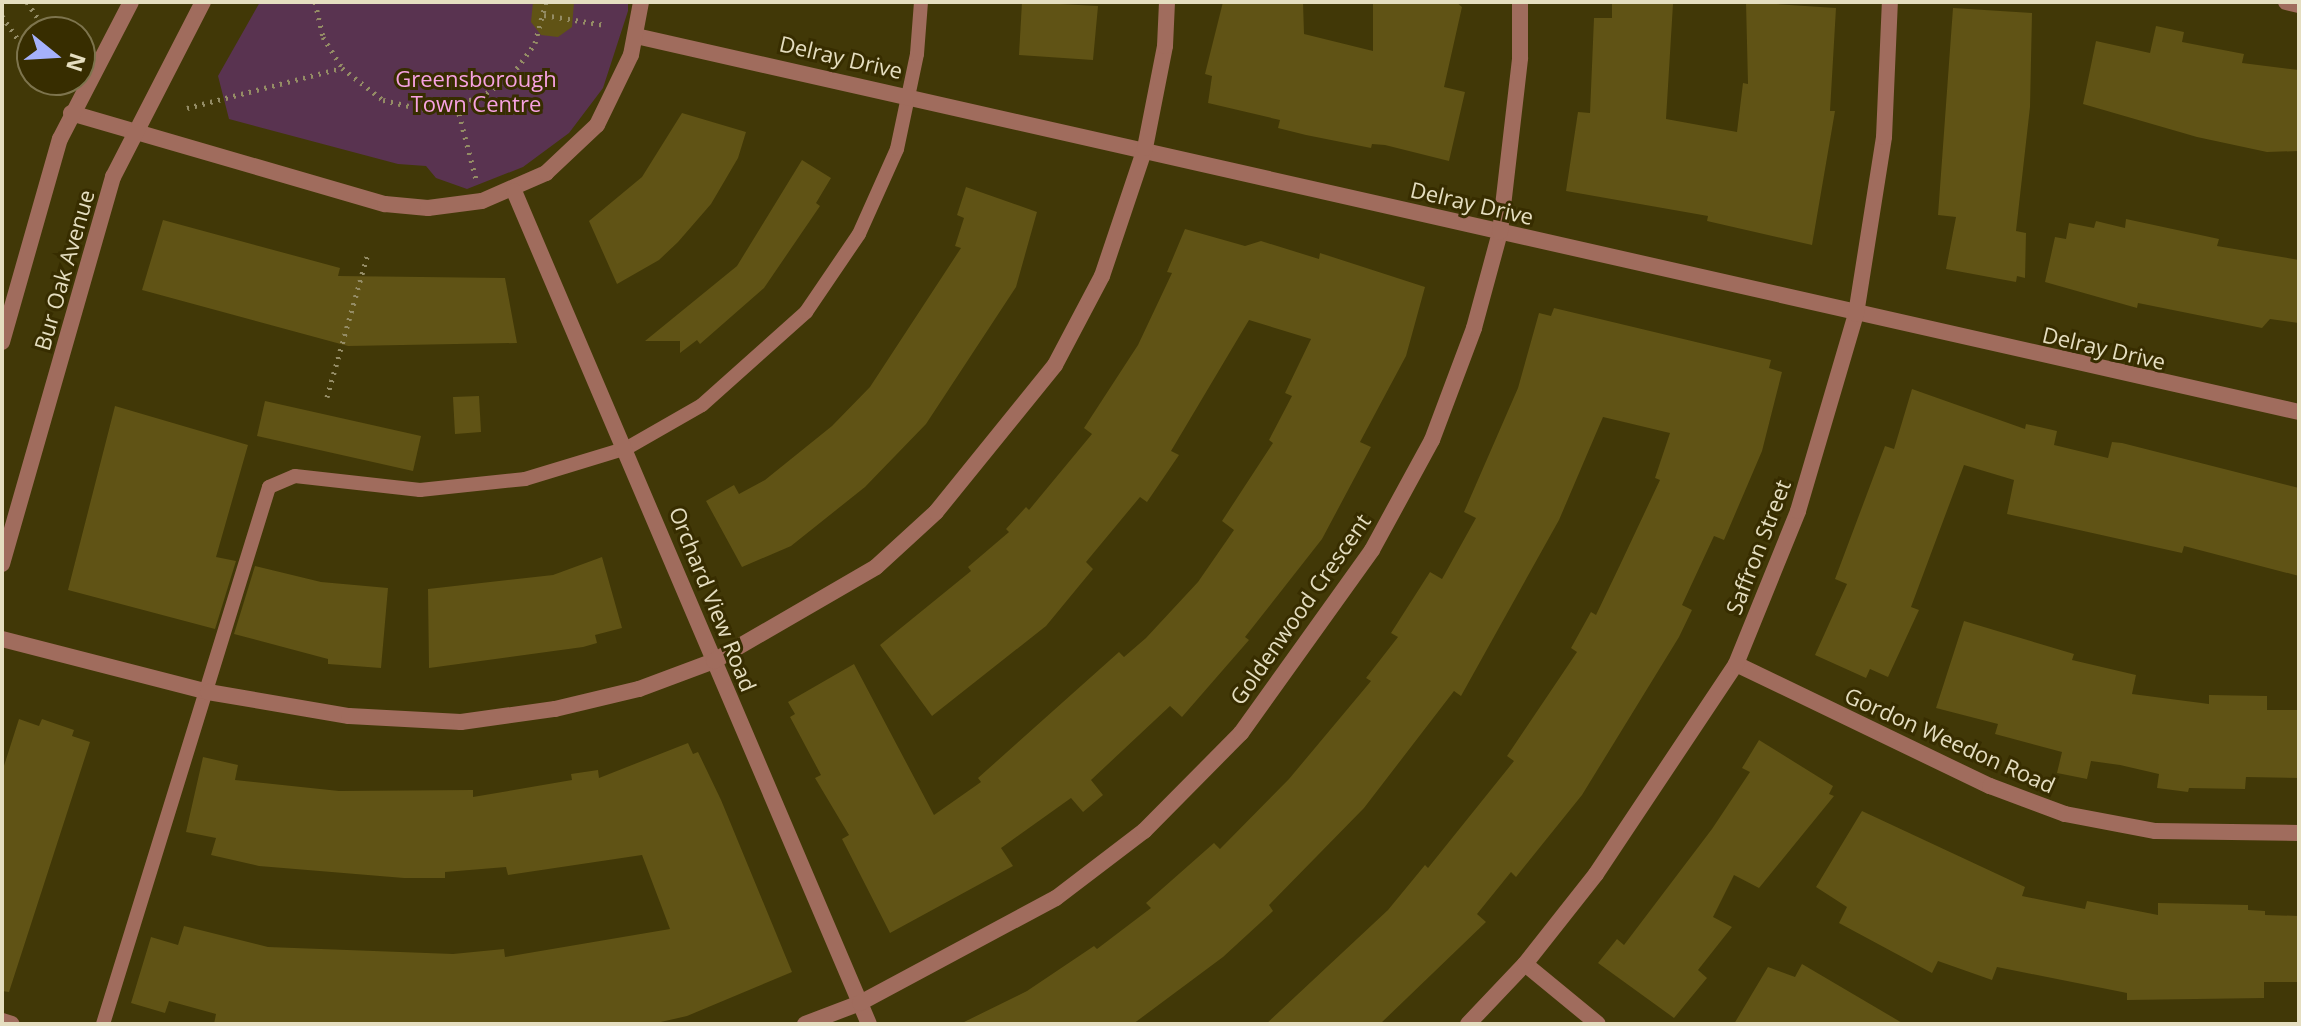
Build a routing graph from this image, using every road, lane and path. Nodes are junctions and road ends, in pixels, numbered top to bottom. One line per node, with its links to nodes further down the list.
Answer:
1 (131, 2): 21 (street, Bur Oak Avenue)
2 (203, 2): 22 (street, Bur Oak Avenue)
3 (315, 2): 17 (path)
4 (546, 2): 12 (path)
5 (641, 2): 15 (street)
6 (921, 2): 18 (lane)
7 (1167, 2): 23 (street)
8 (1520, 2): 26 (street, Goldenwood Crescent)
9 (1890, 2): 28 (street, Saffron Street)
10 (2286, 2): 11 (street)
11 (2299, 5)
12 (544, 15): 14 (path); 19 (path)
13 (2, 16): 16 (path)
14 (605, 25)
15 (636, 36): 18 (street, Delray Drive); 24 (street)
16 (16, 37)
17 (342, 68): 19 (path); 20 (path)
18 (910, 96): 23 (street, Delray Drive); 32 (lane)
19 (457, 106): 25 (path)
20 (187, 108)
21 (71, 113): 22 (street); 29 (street, Bur Oak Avenue)
22 (132, 134): 25 (street); 33 (street, Bur Oak Avenue)
23 (1145, 148): 26 (street, Delray Drive); 35 (street)
24 (514, 191): 25 (street); 32 (street, Orchard View Road)
25 (482, 201)
26 (1500, 232): 28 (street, Delray Drive); 40 (street, Goldenwood Crescent)
27 (368, 253): 30 (path)
28 (1856, 314): 31 (street, Delray Drive); 36 (street, Saffron Street)
29 (2, 342)
30 (327, 397)
31 (2299, 412)
32 (627, 448): 35 (street, Orchard View Road); 37 (lane)
33 (2, 564)
34 (2, 639): 37 (street)
35 (714, 661): 37 (street); 40 (street, Orchard View Road)
36 (1736, 664): 38 (street, Gordon Weedon Road); 39 (street, Saffron Street)
37 (208, 692): 43 (lane)
38 (2299, 833)
39 (1525, 964): 46 (street, Saffron Street); 47 (street)
40 (860, 1003): 44 (street, Goldenwood Crescent); 45 (street, Orchard View Road)
41 (2, 1021): 42 (street)
42 (12, 1024)
43 (103, 1024)
44 (805, 1024)
45 (869, 1024)
46 (1468, 1024)
47 (1598, 1024)

